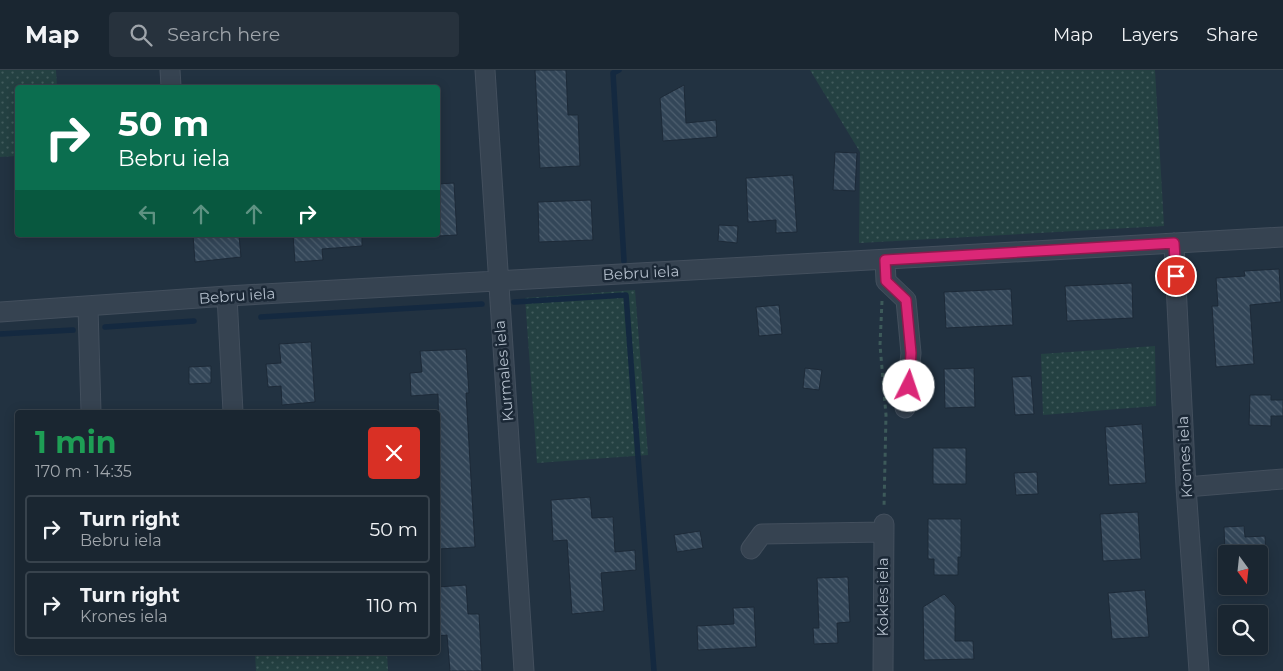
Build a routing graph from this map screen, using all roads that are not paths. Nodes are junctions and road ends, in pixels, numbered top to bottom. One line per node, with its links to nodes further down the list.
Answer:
1 (485, 70): 5 (street, Kurmales iela)
2 (1283, 237): 3 (street, Bebru iela)
3 (1174, 243): 4 (street, Bebru iela); 13 (street, Krones iela)
4 (885, 260): 5 (street, Bebru iela); 9 (street)
5 (497, 281): 6 (street, Bebru iela); 15 (street, Kurmales iela)
6 (227, 296): 7 (street, Bebru iela); 11 (street)
7 (88, 307): 8 (street, Bebru iela); 10 (street)
8 (0, 312)
9 (905, 408)
10 (91, 410)
11 (234, 410)
12 (1283, 479): 13 (street)
13 (1186, 487): 17 (street, Krones iela)
14 (751, 549): 16 (street, Kokles iela)
15 (524, 671)
16 (883, 671)
17 (1199, 671)

